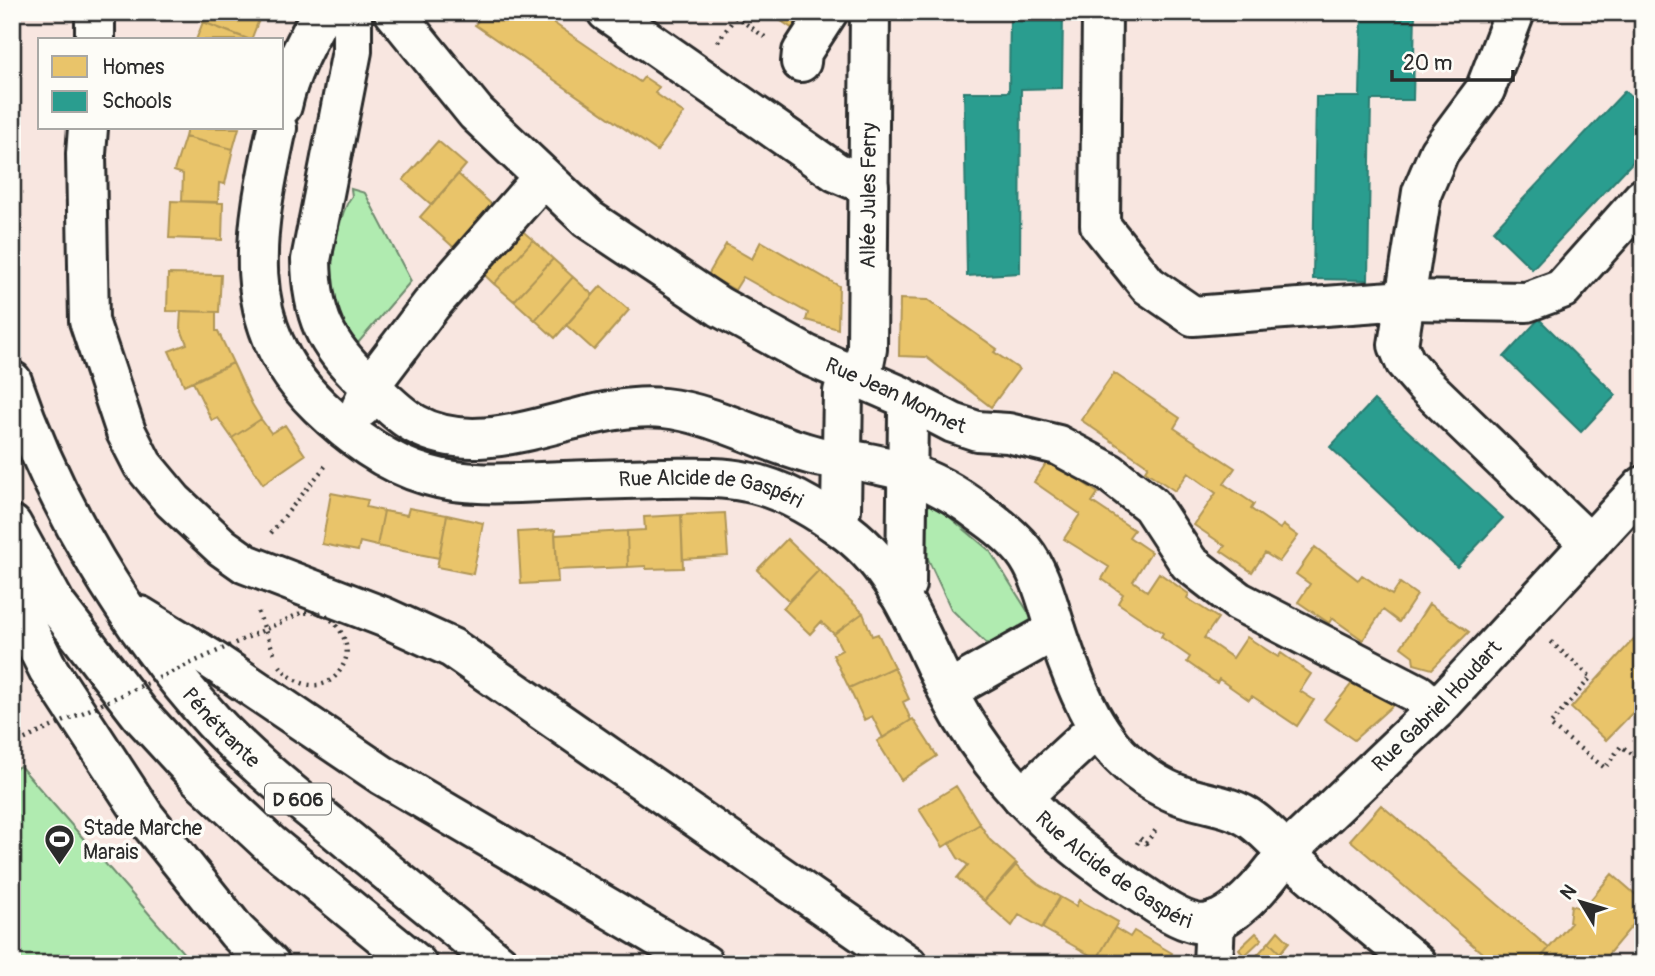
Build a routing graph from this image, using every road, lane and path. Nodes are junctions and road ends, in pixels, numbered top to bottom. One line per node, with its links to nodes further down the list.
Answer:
1 (95, 12): 10 (street)
2 (322, 12): 12 (street)
3 (352, 12): 21 (street)
4 (607, 12): 16 (street)
5 (828, 12): 11 (street)
6 (870, 12): 16 (street, Allée Jules Ferry)
7 (1102, 12): 18 (street)
8 (1515, 12): 18 (street)
9 (398, 18): 15 (street, Rue Jean Monnet)
10 (94, 38)
11 (801, 62)
12 (284, 97)
13 (88, 130): 50 (street)
14 (277, 130): 22 (street, Rue Alcide de Gaspéri)
15 (543, 177): 20 (street, Rue Jean Monnet); 21 (street)
16 (869, 186): 20 (street, Allée Jules Ferry)
17 (1643, 198): 18 (street)
18 (1405, 300): 28 (street)
19 (12, 381): 32 (street, D 606)
20 (868, 382): 23 (street); 24 (street); 37 (street, Rue Jean Monnet)
21 (370, 386): 22 (street); 23 (street)
22 (349, 435): 26 (street, Rue Alcide de Gaspéri)
23 (831, 458): 24 (street); 26 (street)
24 (895, 468): 29 (street); 30 (street); 34 (street)
25 (1643, 486): 28 (street, Rue Gabriel Houdart)
26 (824, 516): 29 (street, Rue Alcide de Gaspéri)
27 (12, 525): 47 (street, D 606)
28 (1590, 544): 33 (street, Rue Gabriel Houdart)
29 (870, 554): 30 (street, Rue Alcide de Gaspéri)
30 (897, 591): 36 (street, Rue Alcide de Gaspéri)
31 (12, 597): 46 (street)
32 (125, 607): 48 (street, Pénétrante / D 606); 49 (street)
33 (1523, 618): 37 (street, Rue Gabriel Houdart); 40 (path)
34 (1056, 630): 36 (street); 38 (street)
35 (280, 666): 39 (path, bridge)
36 (949, 690): 42 (street, Rue Alcide de Gaspéri)
37 (1436, 710): 43 (street, Rue Gabriel Houdart)
38 (1098, 727): 41 (street); 42 (street)
39 (12, 745)
40 (1643, 762)
41 (1182, 796): 43 (street); 44 (path)
42 (1022, 797): 44 (street, Rue Alcide de Gaspéri)
43 (1287, 852): 45 (street, Rue Gabriel Houdart); 52 (street)
44 (1114, 876): 45 (street, Rue Alcide de Gaspéri)
45 (1219, 920): 51 (street)
46 (270, 964)
47 (417, 964)
48 (500, 964)
49 (705, 964)
50 (907, 964)
51 (1213, 964)
52 (1417, 964)

